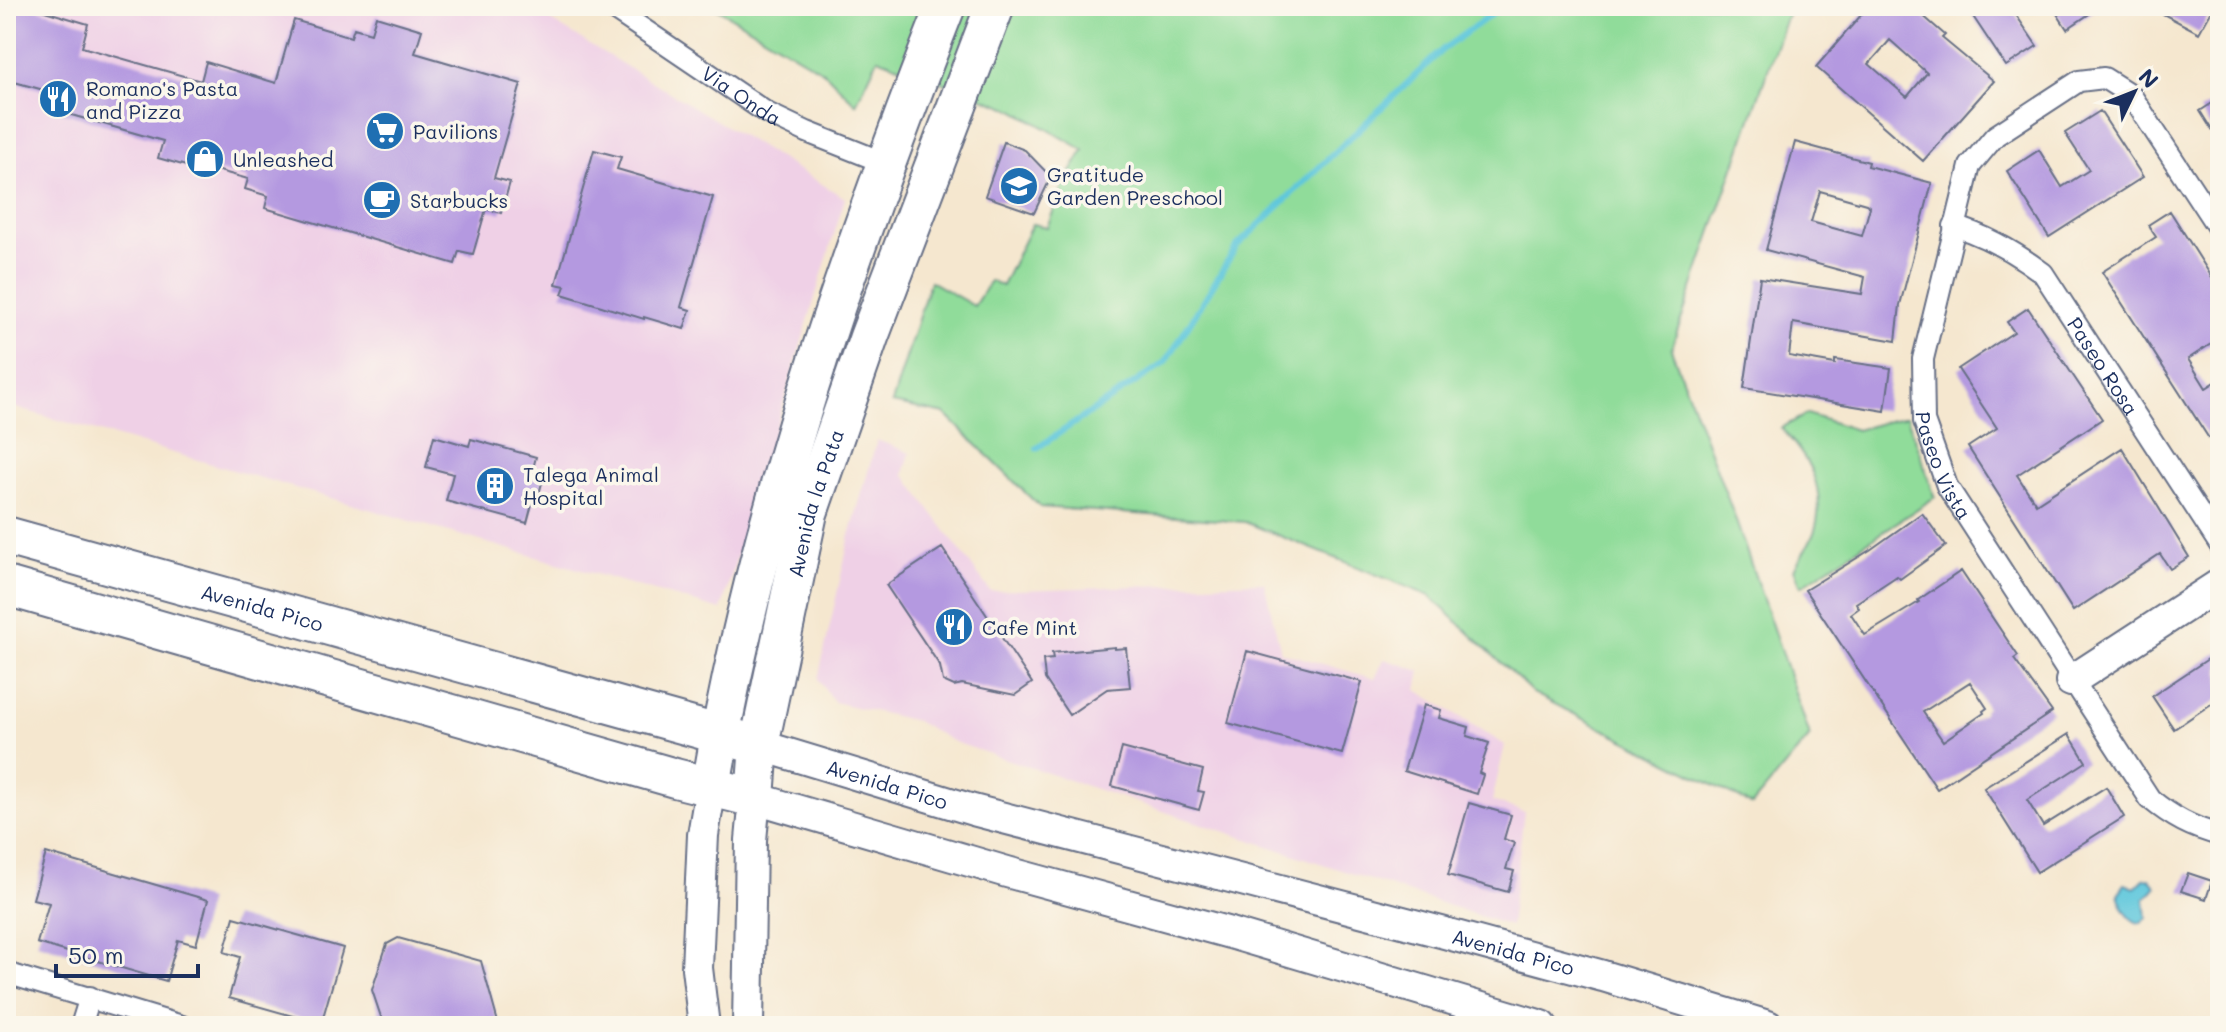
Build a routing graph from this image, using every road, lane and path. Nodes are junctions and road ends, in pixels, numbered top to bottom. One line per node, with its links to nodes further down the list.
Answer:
1 (609, 6): 4 (street, Via Onda)
2 (946, 6): 4 (highway, Avenida la Pata)
3 (995, 6): 7 (highway, Avenida la Pata)
4 (885, 163): 7 (highway); 13 (highway, Avenida la Pata)
5 (1954, 226): 6 (street, Paseo Vista); 9 (street, Paseo Rosa); 12 (street, Paseo Vista)
6 (2220, 231)
7 (903, 246): 14 (highway, Avenida la Pata)
8 (6, 536): 13 (highway, Avenida Pico)
9 (2220, 545)
10 (2220, 584): 12 (main road)
11 (6, 586): 15 (highway)
12 (2071, 681): 17 (street, Paseo Vista)
13 (720, 735): 14 (highway, Avenida Pico); 15 (highway, Avenida la Pata)
14 (759, 745): 16 (highway, Avenida la Pata); 25 (main road, Avenida Pico)
15 (711, 787): 16 (highway); 22 (main road, Avenida la Pata)
16 (755, 798): 23 (main road, Avenida la Pata); 24 (main road)
17 (2220, 835)
18 (6, 973): 19 (street)
19 (90, 997): 20 (street); 21 (street)
20 (81, 1026)
21 (182, 1026)
22 (704, 1026)
23 (748, 1026)
24 (1542, 1026)
25 (1768, 1026)

